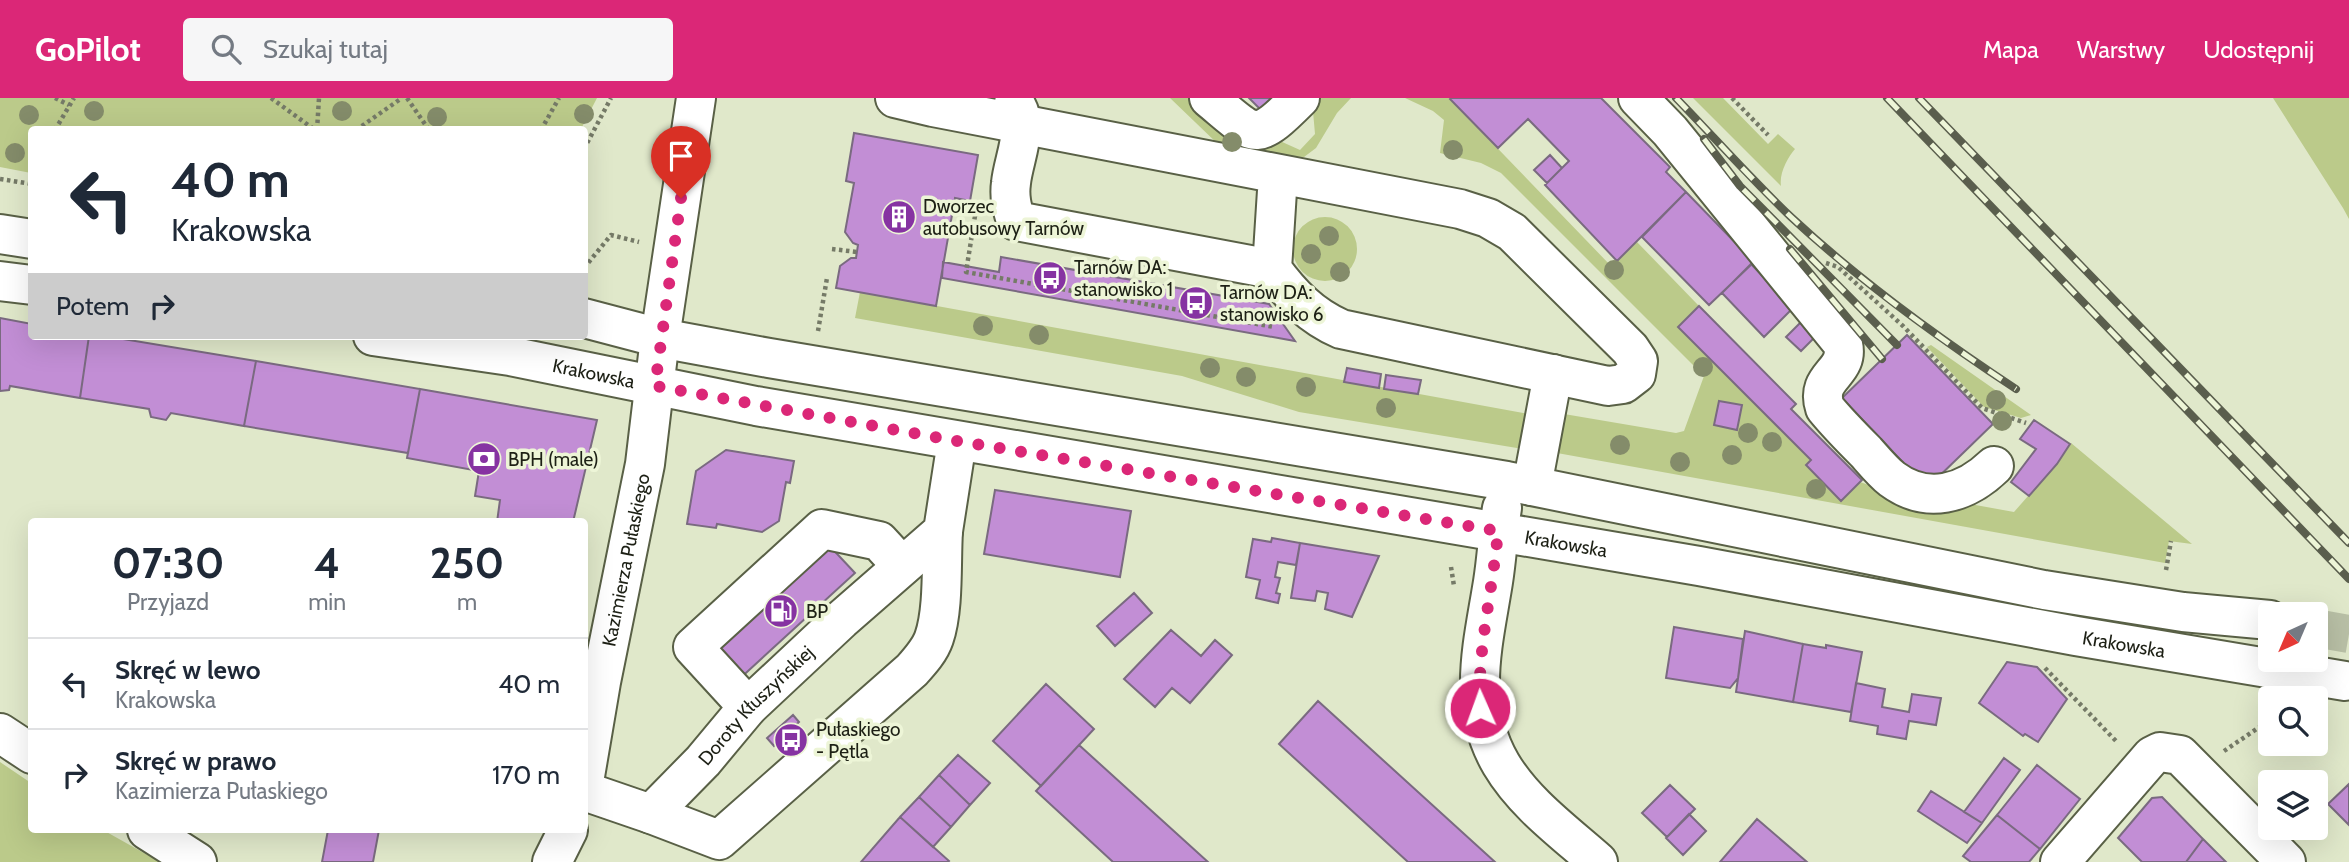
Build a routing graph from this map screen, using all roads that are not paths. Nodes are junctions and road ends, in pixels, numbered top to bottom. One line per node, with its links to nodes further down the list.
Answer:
1 (696, 98): 14 (street, Kazimierza Pułaskiego)
2 (895, 98): 6 (street)
3 (1209, 98): 4 (street)
4 (1300, 98)
5 (1638, 98): 19 (street)
6 (1014, 111): 7 (street); 10 (street)
7 (1278, 175): 10 (street); 16 (street)
8 (0, 233): 9 (street)
9 (28, 238)
10 (1272, 269): 16 (street)
11 (0, 281): 12 (street)
12 (28, 284)
13 (588, 319): 14 (street)
14 (660, 338): 17 (street, Kazimierza Pułaskiego); 20 (street)
15 (400, 340): 17 (street, Krakowska)
16 (1553, 374): 20 (street)
17 (655, 386): 18 (street, Krakowska); 29 (street, Kazimierza Pułaskiego)
18 (957, 441): 21 (street); 22 (street, Krakowska)
19 (1994, 466)
20 (1520, 484): 22 (street); 24 (street)
21 (943, 531): 23 (street, Doroty Kłuszyńskiej); 31 (street)
22 (1498, 531): 25 (street, Krakowska); 36 (street)
23 (902, 566): 26 (street, Doroty Kłuszyńskiej); 26 (street)
24 (2258, 619)
25 (2345, 681)
26 (748, 707): 31 (street, Doroty Kłuszyńskiej)
27 (0, 733): 28 (street)
28 (28, 751)
29 (588, 758)
30 (588, 792): 31 (street)
31 (651, 814)
32 (152, 833): 34 (street)
33 (566, 833): 35 (street)
34 (197, 862)
35 (552, 862)
36 (1598, 862)
37 (2060, 862): 38 (street)
38 (2286, 862)

